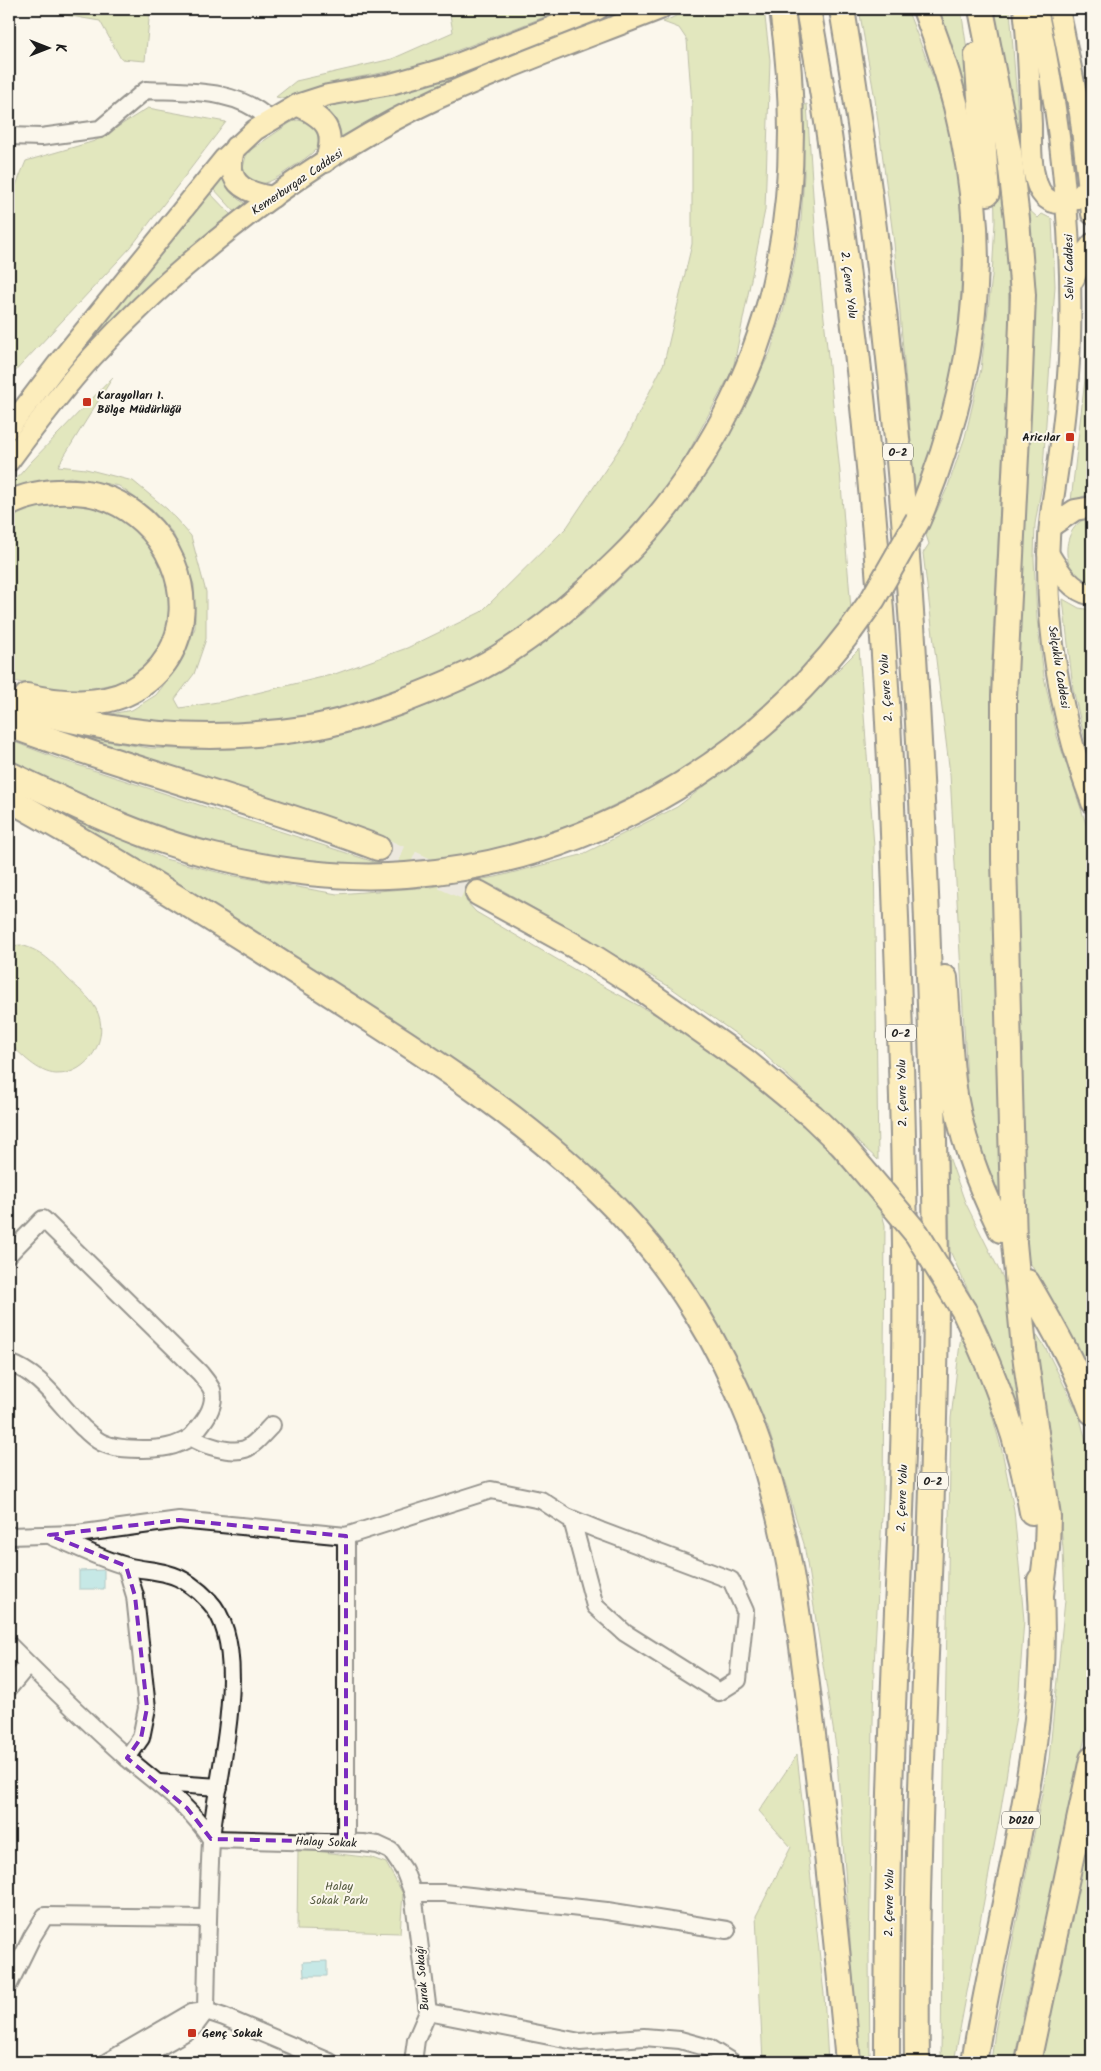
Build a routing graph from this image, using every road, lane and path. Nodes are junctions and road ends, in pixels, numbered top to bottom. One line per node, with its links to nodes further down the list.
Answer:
1 (598, 9): 12 (main road)
2 (660, 9): 17 (main road, Kemerburgaz Caddesi)
3 (782, 9): 33 (highway)
4 (808, 9): 76 (highway, 2. Çevre Yolu / O-2)
5 (842, 9): 40 (highway, O-2)
6 (925, 9): 24 (highway)
7 (971, 9): 24 (highway)
8 (981, 9): 53 (highway)
9 (1024, 9): 20 (main road)
10 (1037, 9): 20 (main road, Selvi Caddesi)
11 (1059, 9): 16 (main road)
12 (297, 105): 13 (main road); 17 (main road)
13 (270, 120): 14 (street); 15 (main road)
14 (9, 136)
15 (235, 147): 19 (main road); 25 (main road)
16 (1089, 158): 18 (main road)
17 (325, 162): 19 (main road, Kemerburgaz Caddesi)
18 (1089, 185): 20 (main road); 21 (main road)
19 (273, 197): 26 (main road, Kemerburgaz Caddesi)
20 (1067, 203): 23 (main road, Selvi Caddesi)
21 (1092, 214)
22 (1092, 244): 23 (main road)
23 (1070, 300): 29 (main road, Selvi Caddesi)
24 (972, 331): 35 (highway, bridge)
25 (9, 428)
26 (9, 461)
27 (9, 504): 32 (highway)
28 (1092, 507): 29 (main road)
29 (1050, 527): 30 (main road, Selçuklu Caddesi)
30 (1048, 554): 31 (main road); 37 (main road, Selçuklu Caddesi)
31 (1092, 595)
32 (9, 692)
33 (9, 704)
34 (9, 726): 38 (highway)
35 (9, 774)
36 (9, 799): 75 (highway)
37 (1092, 803)
38 (378, 848)
39 (478, 893): 53 (highway, bridge)
40 (926, 899): 41 (highway); 77 (highway, O-2)
41 (1001, 1230)
42 (9, 1254): 47 (street)
43 (1027, 1282): 45 (highway)
44 (9, 1363): 47 (street)
45 (1092, 1412)
46 (272, 1425): 47 (street)
47 (191, 1437)
48 (567, 1517): 48 (street); 51 (street)
49 (49, 1535): 50 (street); 51 (street); 52 (street)
50 (9, 1536)
51 (346, 1536): 62 (street)
52 (126, 1566): 57 (street); 60 (street)
53 (1041, 1594): 69 (highway, D020)
54 (9, 1645): 55 (street)
55 (28, 1665): 56 (street); 57 (street)
56 (9, 1688)
57 (127, 1758): 59 (street)
58 (1092, 1759): 78 (highway)
59 (158, 1783): 60 (street); 61 (street)
60 (219, 1787): 61 (street)
61 (211, 1838): 62 (street, Halay Sokak); 64 (street)
62 (346, 1842): 63 (street, Halay Sokak)
63 (413, 1893): 65 (street); 68 (street, Burak Sokağı)
64 (208, 1918): 66 (street); 67 (street)
65 (727, 1930)
66 (9, 1984)
67 (206, 2011): 70 (street); 71 (street); 72 (street)
68 (428, 2012): 73 (street, Burak Sokağı); 74 (street)
69 (976, 2056)
70 (107, 2062)
71 (133, 2062)
72 (330, 2062)
73 (413, 2062)
74 (732, 2062)
75 (848, 2062)
76 (887, 2062)
77 (917, 2062)
78 (1028, 2062)

